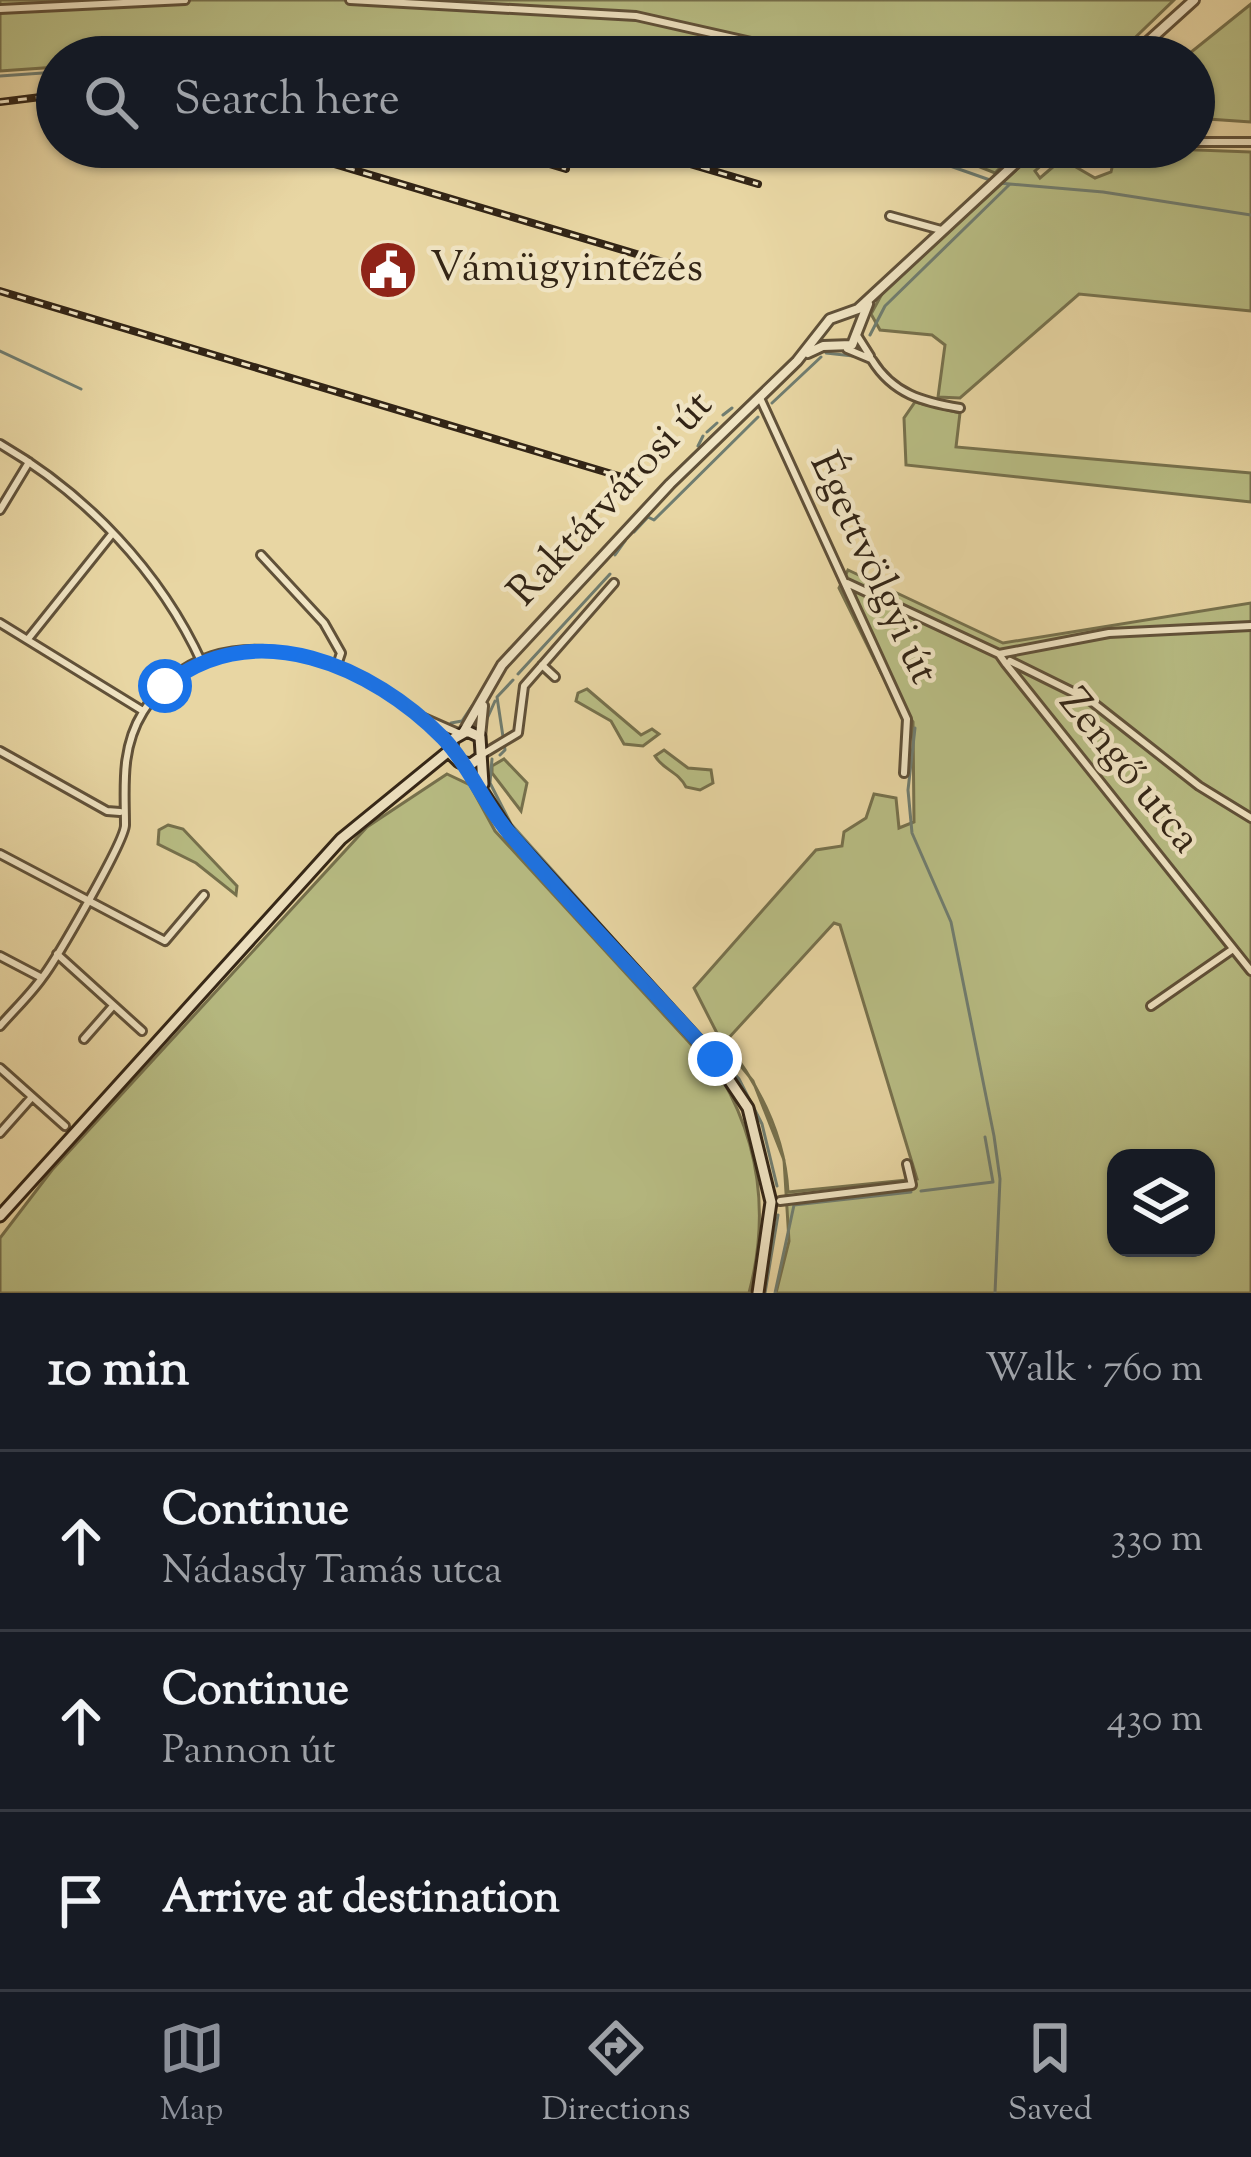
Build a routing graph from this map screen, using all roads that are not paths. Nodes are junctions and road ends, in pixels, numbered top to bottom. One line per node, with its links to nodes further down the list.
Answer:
1 (185, 0): 4 (street)
2 (350, 0): 5 (street)
3 (1194, 0): 6 (street)
4 (0, 9)
5 (725, 36)
6 (1154, 36)
7 (1215, 142): 8 (street)
8 (1251, 142)
9 (1010, 168): 11 (street, Raktárvárosi út)
10 (890, 216): 11 (street)
11 (941, 230): 12 (street, Raktárvárosi út)
12 (884, 281): 13 (street, Raktárvárosi út); 15 (street, Raktárvárosi út)
13 (847, 316): 14 (street, Raktárvárosi út); 15 (street)
14 (824, 330): 16 (street); 19 (street, Raktárvárosi út)
15 (858, 332): 17 (street, Raktárvárosi út); 17 (street)
16 (830, 346): 17 (street); 19 (street, Raktárvárosi út)
17 (847, 349)
18 (872, 360): 21 (street)
19 (796, 361): 20 (street, Raktárvárosi út)
20 (758, 395): 27 (street, Égettvölgyi út); 37 (street, Raktárvárosi út)
21 (960, 409)
22 (0, 443): 23 (street)
23 (30, 461): 24 (street); 25 (street)
24 (0, 510)
25 (113, 533): 31 (street); 33 (street)
26 (261, 555): 34 (street)
27 (847, 583): 32 (street); 47 (street, Égettvölgyi út)
28 (614, 584): 35 (street)
29 (0, 623): 31 (street)
30 (1251, 626): 32 (street)
31 (28, 639): 38 (street)
32 (1005, 658): 51 (street); 55 (street, Zengő utca)
33 (202, 662): 34 (street); 38 (street)
34 (337, 665): 39 (street)
35 (542, 665): 36 (street); 42 (street)
36 (556, 677)
37 (486, 693): 40 (street, Raktárvárosi út); 41 (street, Raktárvárosi út)
38 (143, 711): 50 (street)
39 (424, 718): 40 (street); 43 (street)
40 (461, 732): 41 (main road); 43 (main road, Raktárvárosi út)
41 (481, 738): 42 (street); 45 (main road, Raktárvárosi út)
42 (501, 744): 45 (street)
43 (450, 748): 46 (main road); 48 (main road, Raktárvárosi út)
44 (0, 751): 50 (street)
45 (482, 756): 46 (main road); 49 (main road, Raktárvárosi út)
46 (462, 763): 48 (main road); 49 (main road)
47 (904, 773)
48 (397, 796): 71 (main road)
49 (490, 806): 72 (main road)
50 (120, 812): 54 (street)
51 (1251, 818)
52 (0, 854): 54 (street)
53 (204, 895): 54 (street)
54 (86, 900): 56 (street)
55 (1233, 949): 58 (street, Zengő utca); 61 (street)
56 (57, 954): 59 (street); 60 (street)
57 (0, 956): 59 (street)
58 (1251, 971)
59 (42, 978): 62 (street)
60 (114, 1005): 63 (street); 64 (street)
61 (1150, 1006)
62 (0, 1026)
63 (142, 1030)
64 (84, 1039)
65 (0, 1068): 66 (street)
66 (32, 1097): 67 (street); 68 (street)
67 (65, 1126)
68 (0, 1133)
69 (907, 1164): 70 (street)
70 (780, 1201)
71 (0, 1216)
72 (758, 1293)

